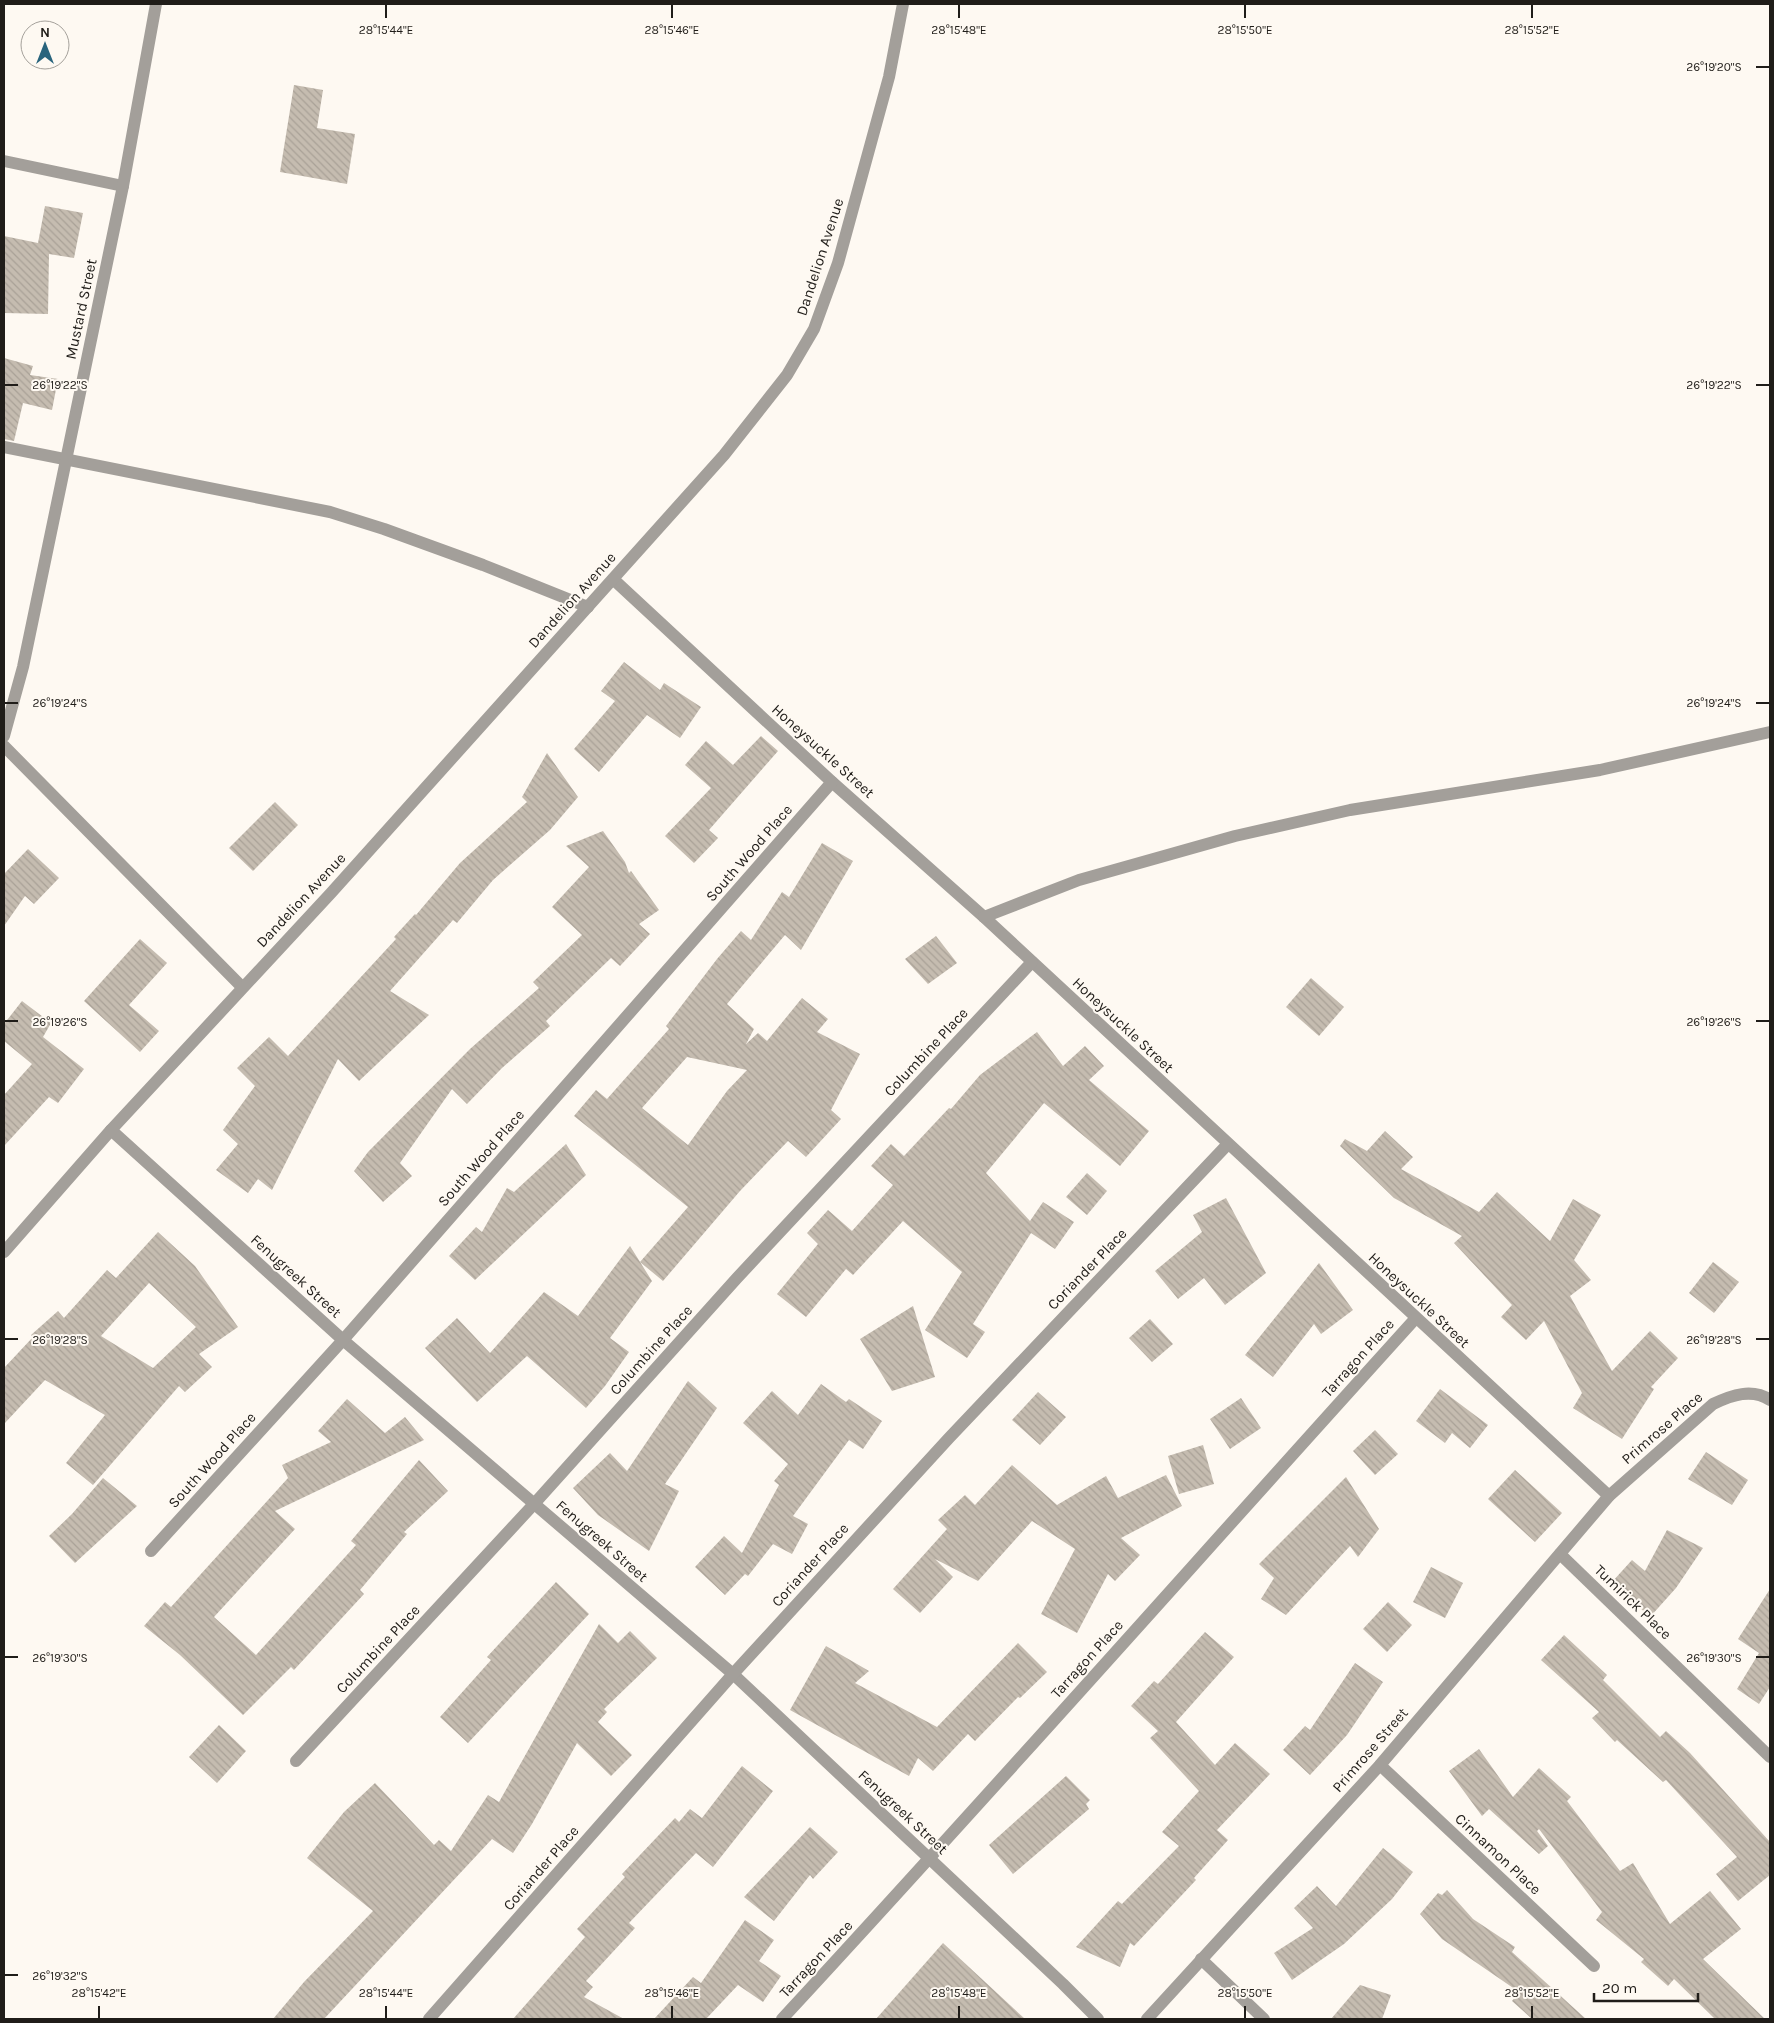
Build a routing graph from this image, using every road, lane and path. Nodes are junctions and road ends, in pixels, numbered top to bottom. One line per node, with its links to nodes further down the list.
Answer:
1 (156, 4): 4 (street, Mustard Street)
2 (903, 4): 7 (street, Dandelion Avenue)
3 (4, 161): 4 (street)
4 (123, 186): 6 (street, Mustard Street)
5 (4, 447): 6 (street)
6 (66, 461): 8 (street); 10 (street, Mustard Street)
7 (613, 579): 8 (street, Dandelion Avenue); 12 (street, Honeysuckle Street)
8 (588, 607): 15 (street, Dandelion Avenue)
9 (1770, 732): 13 (street)
10 (4, 736)
11 (4, 746): 15 (street)
12 (832, 782): 13 (street, Honeysuckle Street); 20 (street, South Wood Place)
13 (984, 917): 14 (street, Honeysuckle Street)
14 (1032, 962): 17 (street, Honeysuckle Street); 23 (street, Columbine Place)
15 (242, 987): 16 (street, Dandelion Avenue)
16 (112, 1130): 18 (street, Dandelion Avenue); 20 (street, Fenugreek Street)
17 (1227, 1145): 19 (street, Honeysuckle Street); 26 (street, Coriander Place)
18 (4, 1252)
19 (1415, 1319): 22 (street, Honeysuckle Street); 30 (street, Tarragon Place)
20 (343, 1340): 23 (street, Fenugreek Street); 24 (street, South Wood Place)
21 (1770, 1400): 22 (street, Primrose Place)
22 (1609, 1496): 25 (street, Primrose Street)
23 (534, 1504): 26 (street, Fenugreek Street); 28 (street, Columbine Place)
24 (151, 1551)
25 (1560, 1554): 27 (street, Tumirick Place); 29 (street, Primrose Street)
26 (733, 1674): 30 (street, Fenugreek Street); 33 (street, Coriander Place)
27 (1770, 1757)
28 (296, 1761)
29 (1380, 1765): 31 (street, Primrose Street); 32 (street, Cinnamon Place)
30 (930, 1860): 34 (street, Tarragon Place); 35 (street, Fenugreek Street)
31 (1201, 1959): 36 (street, Primrose Street); 37 (street)
32 (1594, 1966)
33 (429, 2019)
34 (782, 2019)
35 (1098, 2019)
36 (1147, 2019)
37 (1264, 2019)

